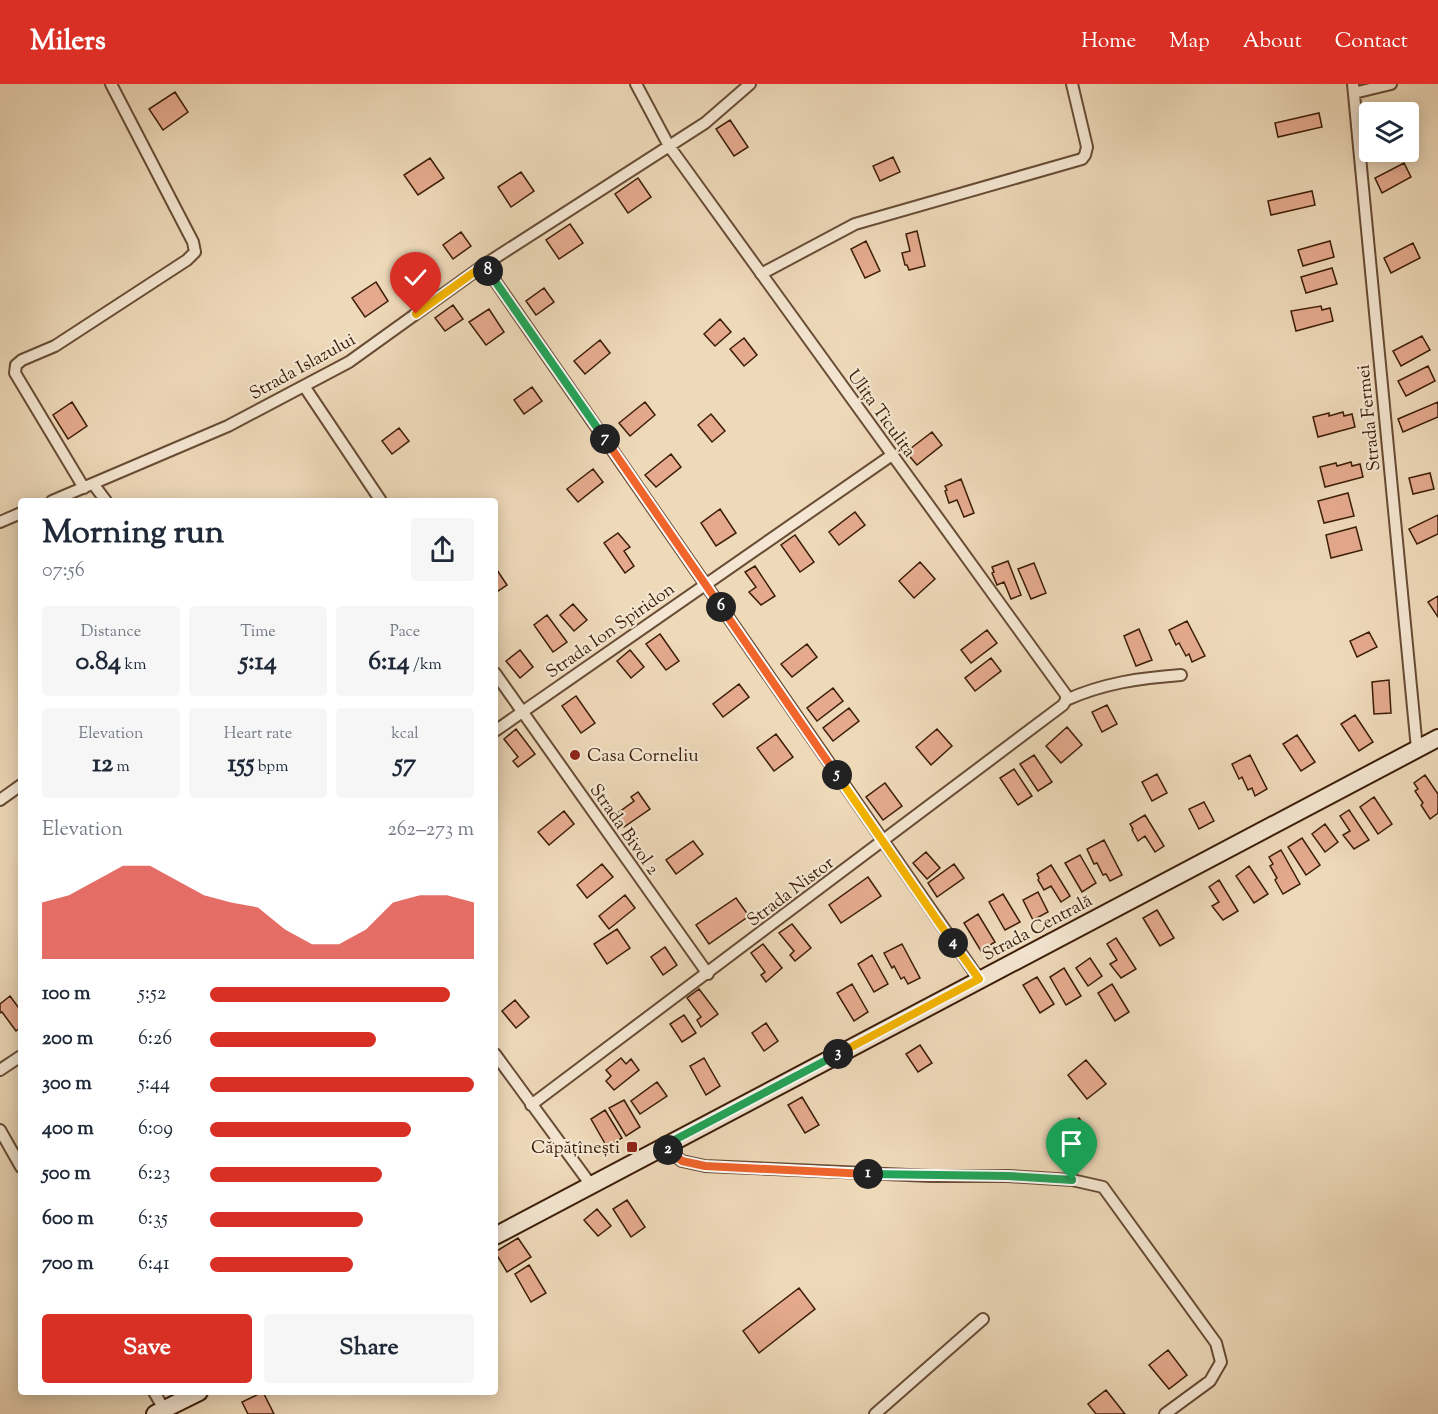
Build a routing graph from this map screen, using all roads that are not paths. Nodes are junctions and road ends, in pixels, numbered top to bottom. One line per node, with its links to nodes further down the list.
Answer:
1 (111, 84): 12 (street)
2 (636, 84): 7 (street, Ulița Ticulița)
3 (750, 84): 7 (street, Strada Islazului)
4 (1072, 84): 9 (street)
5 (1391, 84): 6 (street)
6 (1353, 89): 25 (street, Strada Fermei)
7 (669, 146): 8 (street, Strada Islazului); 9 (street, Ulița Ticulița)
8 (484, 265): 10 (street, Strada Islazului); 18 (street)
9 (761, 274): 11 (street, Ulița Ticulița)
10 (304, 386): 12 (street, Strada Islazului); 15 (street)
11 (892, 455): 18 (street, Strada Ion Spiridon); 21 (street, Ulița Ticulița)
12 (89, 487): 13 (street, Strada Islazului); 14 (street)
13 (60, 498)
14 (102, 498)
15 (379, 498)
16 (18, 514): 17 (street)
17 (0, 522)
18 (705, 583): 22 (street, Strada Ion Spiridon); 28 (street)
19 (1181, 675): 21 (street)
20 (498, 677): 22 (street, Strada Bivol 2)
21 (1066, 700): 28 (street, Strada Nistor)
22 (522, 713): 23 (street, Strada Ion Spiridon); 29 (street, Strada Bivol 2)
23 (498, 729)
24 (1438, 738): 25 (main road, Strada Centrală)
25 (1417, 749): 30 (main road, Strada Centrală)
26 (18, 787): 27 (street)
27 (0, 800)
28 (883, 842): 29 (street, Strada Nistor); 30 (street)
29 (708, 974): 34 (street, Strada Nistor)
30 (979, 979): 36 (main road, Strada Centrală)
31 (498, 1057): 34 (street)
32 (18, 1058): 33 (street)
33 (0, 1070)
34 (531, 1105): 38 (street)
35 (0, 1130): 37 (street)
36 (663, 1146): 38 (main road, Strada Centrală); 45 (street)
37 (18, 1162)
38 (591, 1185): 39 (main road, Strada Centrală)
39 (498, 1234)
40 (983, 1319): 44 (street)
41 (155, 1395): 43 (street)
42 (193, 1395): 43 (main road)
43 (160, 1412)
44 (875, 1414)
45 (1166, 1414)

